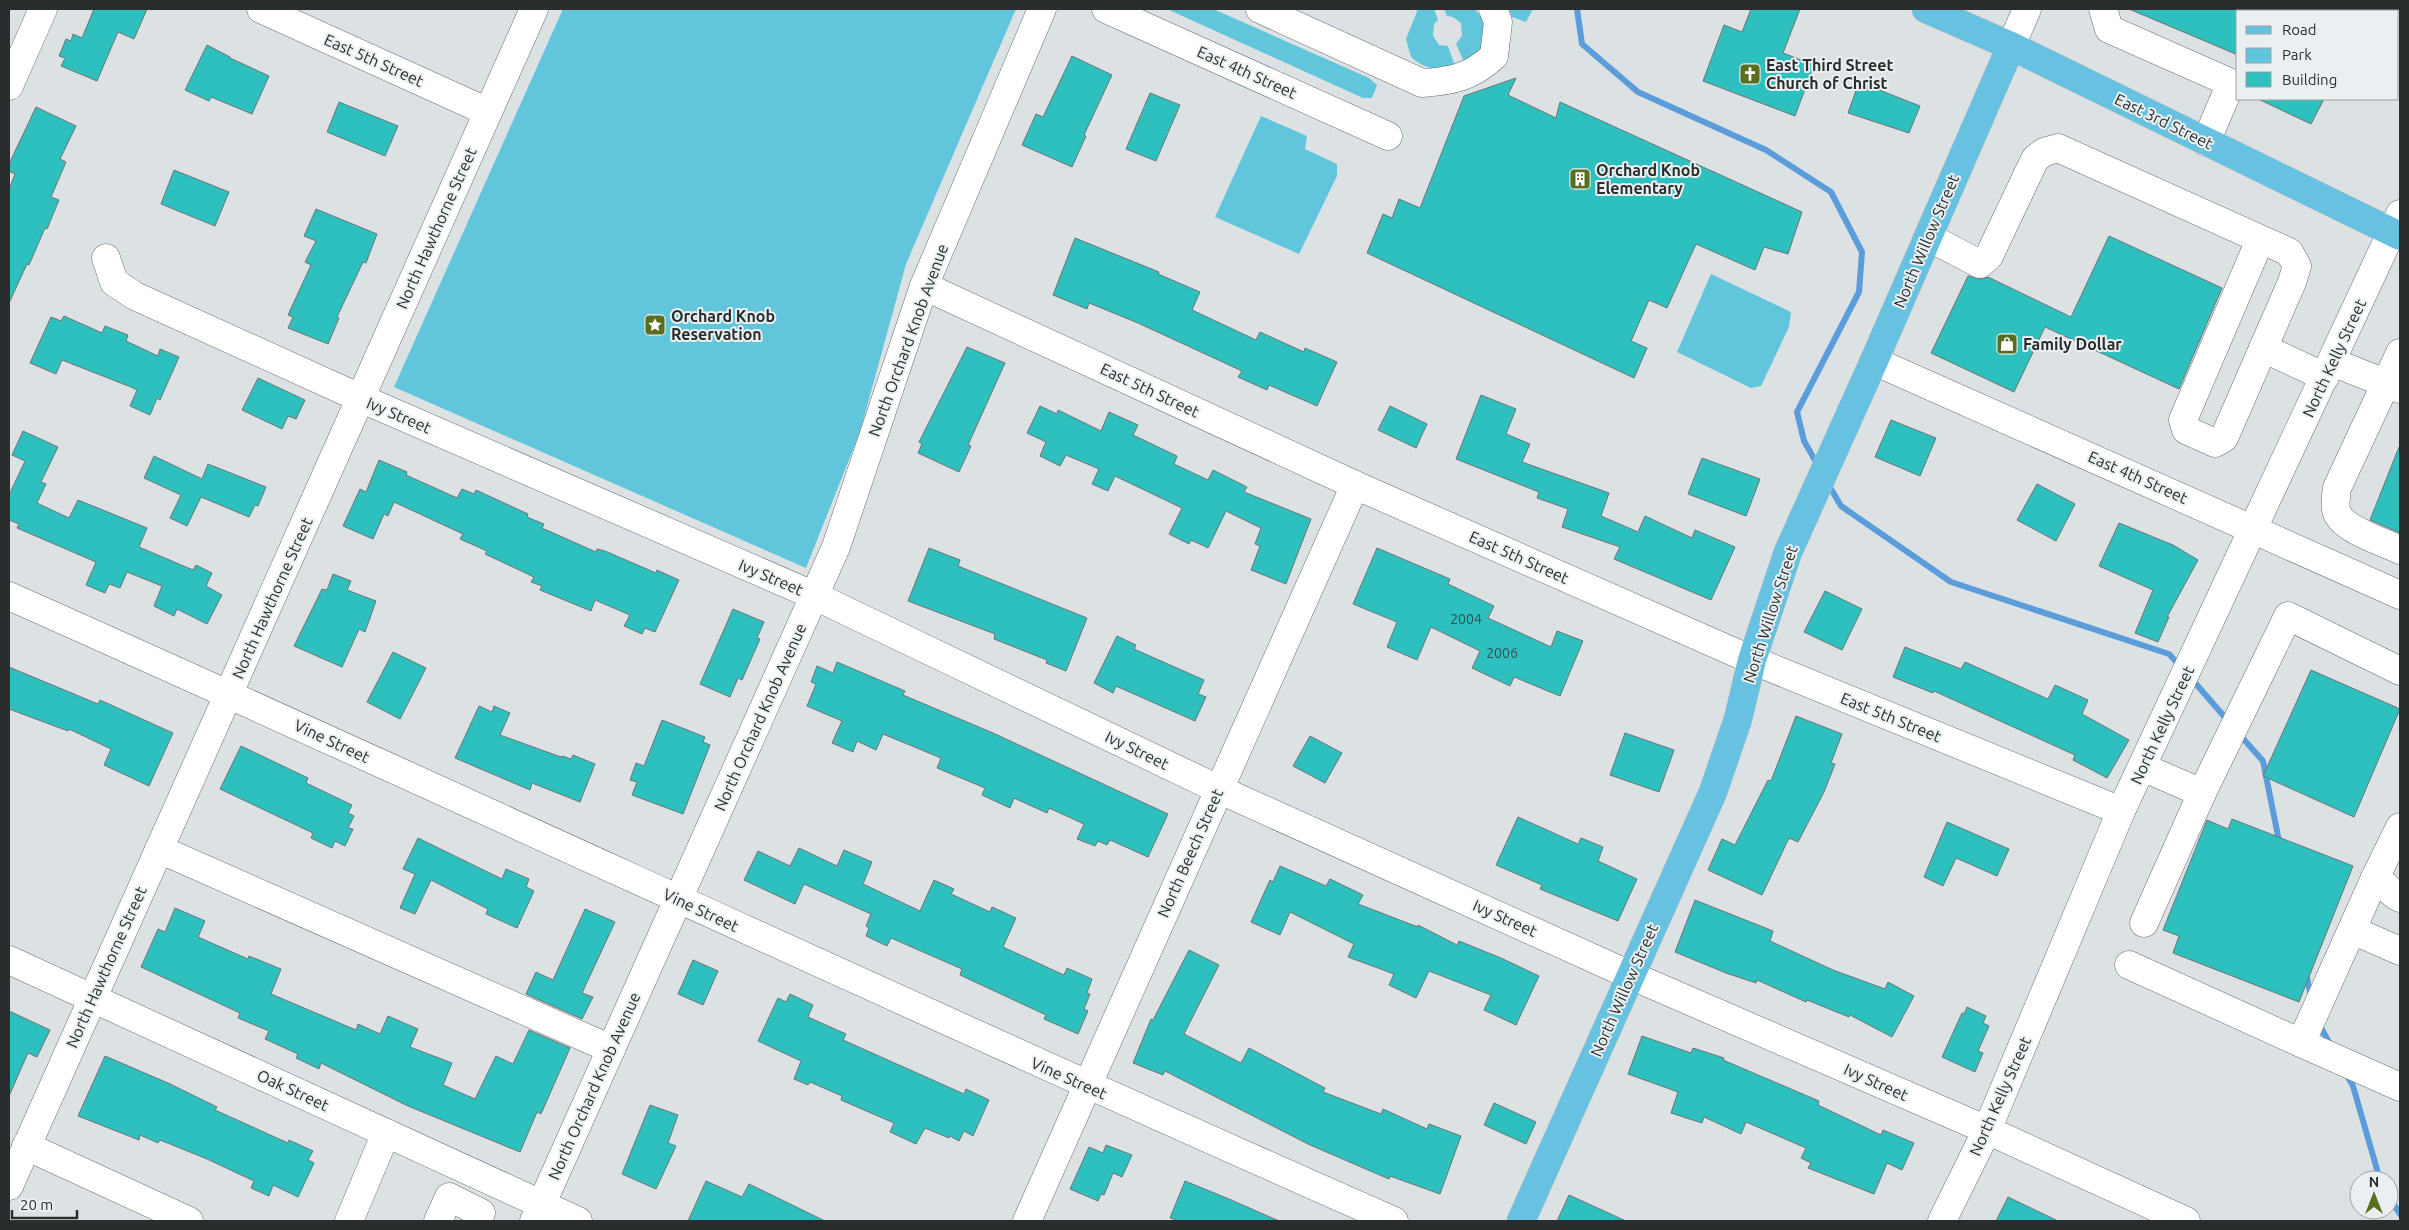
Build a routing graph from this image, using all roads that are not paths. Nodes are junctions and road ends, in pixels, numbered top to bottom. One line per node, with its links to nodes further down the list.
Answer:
1 (43, 9): 13 (street)
2 (261, 9): 14 (street, East 5th Street)
3 (534, 9): 14 (street, North Hawthorne Street)
4 (1042, 9): 21 (street, North Orchard Knob Avenue)
5 (1106, 9): 15 (street, East 4th Street)
6 (1260, 9): 7 (street)
7 (1493, 9)
8 (1926, 9): 11 (main road, East 3rd Street)
9 (2028, 9): 12 (street, North Willow Street)
10 (2103, 9): 16 (street)
11 (1954, 14): 12 (main road, East 3rd Street)
12 (2011, 46): 16 (main road, East 3rd Street); 18 (main road, North Willow Street)
13 (9, 86)
14 (488, 112): 27 (street, North Hawthorne Street)
15 (1388, 136)
16 (2206, 142): 17 (main road, East 3rd Street)
17 (2397, 228): 25 (street, North Kelly Street)
18 (1928, 237): 19 (street); 24 (main road, North Willow Street)
19 (2260, 240): 22 (street); 22 (street)
20 (106, 258): 27 (street, Ivy Street)
21 (924, 286): 28 (street, East 5th Street); 33 (street, North Orchard Knob Avenue)
22 (2263, 348): 25 (street)
23 (2400, 353): 26 (street)
24 (1874, 361): 29 (street, East 4th Street); 34 (main road, North Willow Street)
25 (2328, 370): 26 (street); 29 (street, North Kelly Street)
26 (2393, 386): 30 (street)
27 (360, 398): 33 (street, Ivy Street); 36 (street, North Hawthorne Street)
28 (1355, 485): 34 (street, East 5th Street); 38 (street, North Beech Street)
29 (2254, 528): 31 (street, East 4th Street); 37 (street, North Kelly Street)
30 (2400, 550)
31 (2400, 595)
32 (9, 596): 36 (street, Vine Street)
33 (815, 596): 38 (street, Ivy Street); 44 (street, North Orchard Knob Avenue)
34 (1752, 660): 40 (street, East 5th Street); 50 (main road, North Willow Street)
35 (2400, 670): 39 (street)
36 (229, 694): 42 (street, North Hawthorne Street); 44 (street, Vine Street)
37 (2142, 767): 39 (street); 40 (street, North Kelly Street)
38 (1218, 789): 50 (street, Ivy Street); 54 (street, North Beech Street)
39 (2202, 793): 45 (street)
40 (2121, 811): 56 (street, North Kelly Street)
41 (2400, 827): 43 (street)
42 (159, 849): 51 (street, North Hawthorne Street); 53 (street)
43 (2390, 885): 46 (street)
44 (678, 900): 53 (street, North Orchard Knob Avenue); 54 (street, Vine Street)
45 (2144, 923)
46 (2352, 930): 47 (street); 52 (street)
47 (2400, 951)
48 (9, 960): 51 (street, Oak Street)
49 (2129, 965): 52 (street)
50 (1630, 975): 56 (street, Ivy Street); 69 (main road, North Willow Street)
51 (92, 997): 57 (street, Oak Street); 58 (street, North Hawthorne Street)
52 (2301, 1043): 55 (street)
53 (611, 1049): 62 (street, North Orchard Knob Avenue)
54 (1089, 1087): 67 (street, North Beech Street); 68 (street, Vine Street)
55 (2400, 1087)
56 (1987, 1130): 70 (street, North Kelly Street); 71 (street, Ivy Street)
57 (386, 1133): 59 (street, Oak Street); 64 (street)
58 (26, 1146): 60 (street, North Hawthorne Street); 63 (street)
59 (480, 1176): 61 (street); 62 (street, Oak Street)
60 (9, 1186)
61 (471, 1213): 65 (street)
62 (537, 1213): 66 (street, Oak Street)
63 (189, 1221)
64 (349, 1221)
65 (438, 1221)
66 (578, 1221)
67 (1027, 1221)
68 (1394, 1221)
69 (1521, 1221)
70 (1942, 1221)
71 (2186, 1221)

